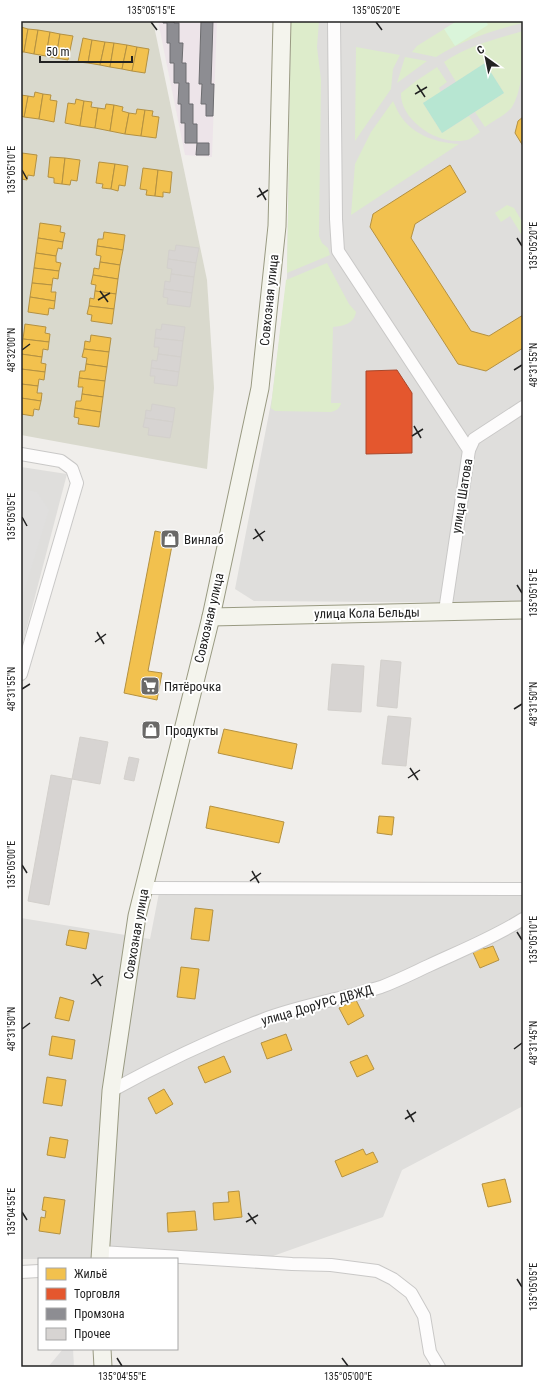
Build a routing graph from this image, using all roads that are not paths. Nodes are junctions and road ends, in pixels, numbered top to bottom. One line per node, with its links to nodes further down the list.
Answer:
1 (282, 21): 8 (main road, Совхозная улица)
2 (334, 21): 4 (street)
3 (523, 407): 4 (street, улица Шатова)
4 (469, 450): 7 (street, улица Шатова)
5 (21, 454): 9 (street)
6 (523, 610): 7 (main road, улица Кола Бельды)
7 (445, 611): 8 (main road, улица Кола Бельды)
8 (211, 617): 10 (main road, Совхозная улица)
9 (21, 674)
10 (144, 888): 11 (street); 13 (main road, Совхозная улица)
11 (523, 889)
12 (523, 919): 13 (street, улица ДорУРС ДВЖД)
13 (111, 1091): 14 (main road, Совхозная улица)
14 (100, 1255): 15 (street)
15 (164, 1258)
16 (178, 1259): 21 (street)
17 (38, 1271): 18 (street)
18 (21, 1272)
19 (102, 1350): 20 (main road)
20 (103, 1367)
21 (439, 1367)

